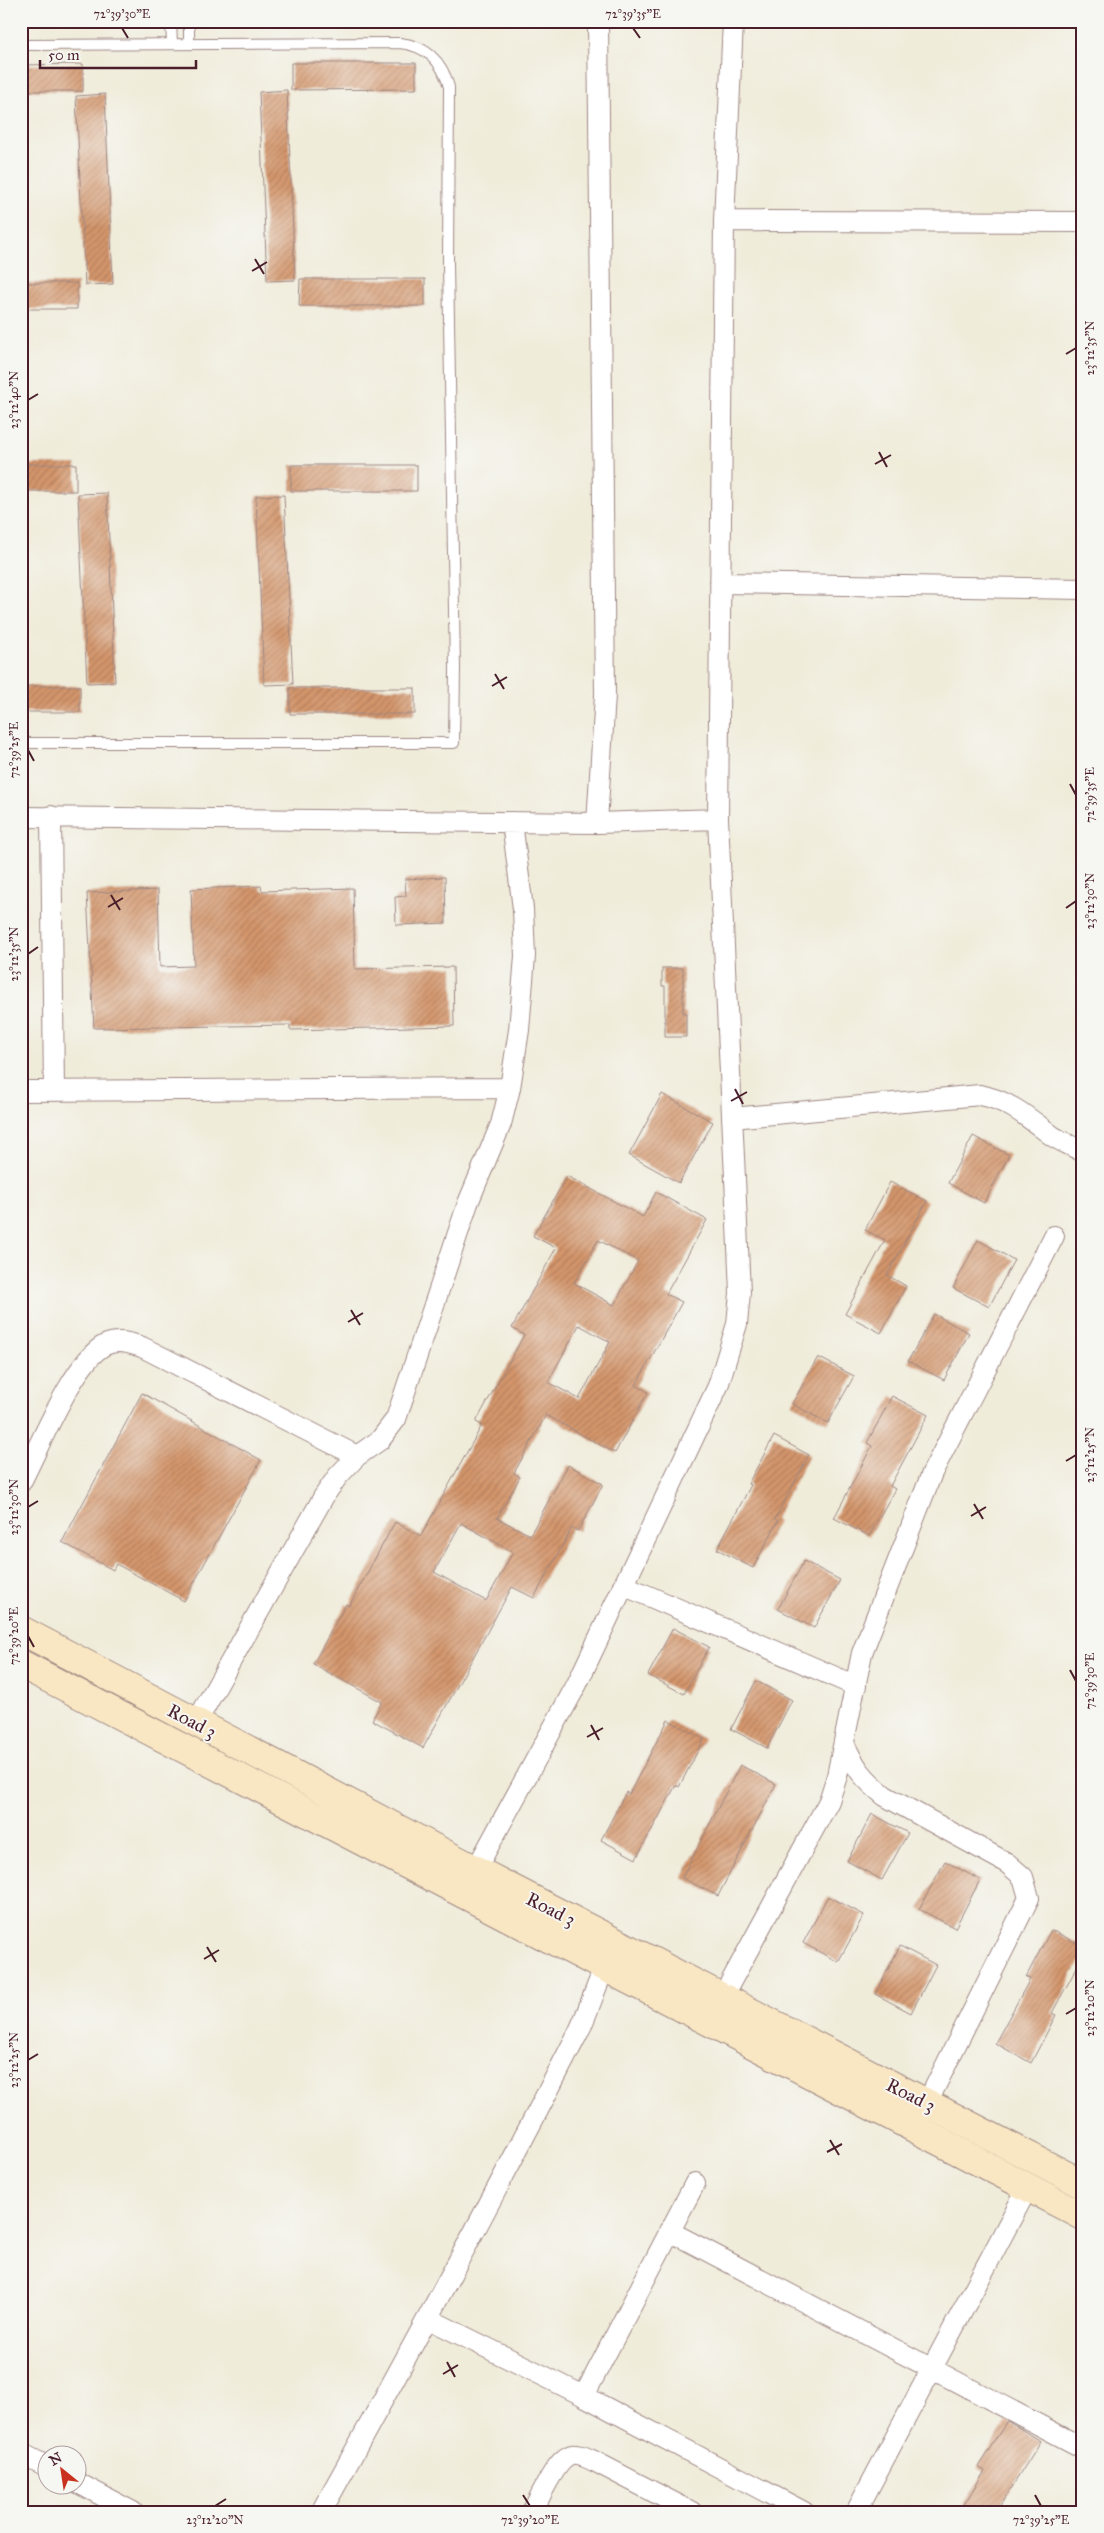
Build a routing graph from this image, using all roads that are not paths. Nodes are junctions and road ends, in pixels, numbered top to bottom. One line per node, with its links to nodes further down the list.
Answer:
1 (171, 21): 5 (lane)
2 (189, 21): 6 (lane)
3 (598, 21): 17 (street)
4 (733, 21): 8 (street)
5 (172, 44): 6 (lane); 7 (lane)
6 (189, 44): 12 (lane)
7 (21, 45)
8 (724, 221): 9 (street); 10 (street)
9 (1083, 222)
10 (720, 583): 11 (street); 15 (street)
11 (1083, 589)
12 (21, 743)
13 (21, 816): 14 (street)
14 (51, 816): 16 (street); 19 (street)
15 (718, 819): 17 (street); 21 (street)
16 (512, 822): 17 (street); 18 (street)
17 (597, 823)
18 (510, 1088): 19 (street); 24 (street)
19 (54, 1091): 20 (street)
20 (21, 1092)
21 (732, 1118): 22 (street); 26 (street)
22 (1083, 1152)
23 (1054, 1236): 29 (street)
24 (357, 1456): 25 (street); 30 (street)
25 (21, 1482)
26 (624, 1586): 29 (street); 32 (street)
27 (21, 1630): 30 (street, Road 3)
28 (21, 1664): 33 (street, Road 3)
29 (856, 1686): 31 (street)
30 (196, 1722): 32 (street, Road 3)
31 (844, 1743): 36 (street); 37 (street)
32 (476, 1870): 33 (street); 34 (street, Road 3)
33 (462, 1893): 35 (street, Road 3)
34 (616, 1944): 35 (street); 36 (street, Road 3)
35 (604, 1967): 38 (street, Road 3); 44 (street)
36 (722, 1998): 37 (street, Road 3)
37 (926, 2103): 38 (street); 40 (street, Road 3)
38 (915, 2129): 41 (street, Road 3)
39 (695, 2183): 43 (street)
40 (1083, 2184)
41 (1028, 2187): 42 (street, Road 3); 45 (street)
42 (1083, 2216)
43 (669, 2231): 45 (street); 46 (street)
44 (428, 2319): 46 (street); 52 (street)
45 (930, 2368): 47 (street); 56 (street)
46 (584, 2396): 55 (street)
47 (1083, 2448)
48 (21, 2453): 49 (street)
49 (38, 2462)
50 (88, 2488): 51 (street)
51 (133, 2512)
52 (321, 2512)
53 (532, 2512): 54 (street)
54 (692, 2512)
55 (804, 2512)
56 (856, 2512)

